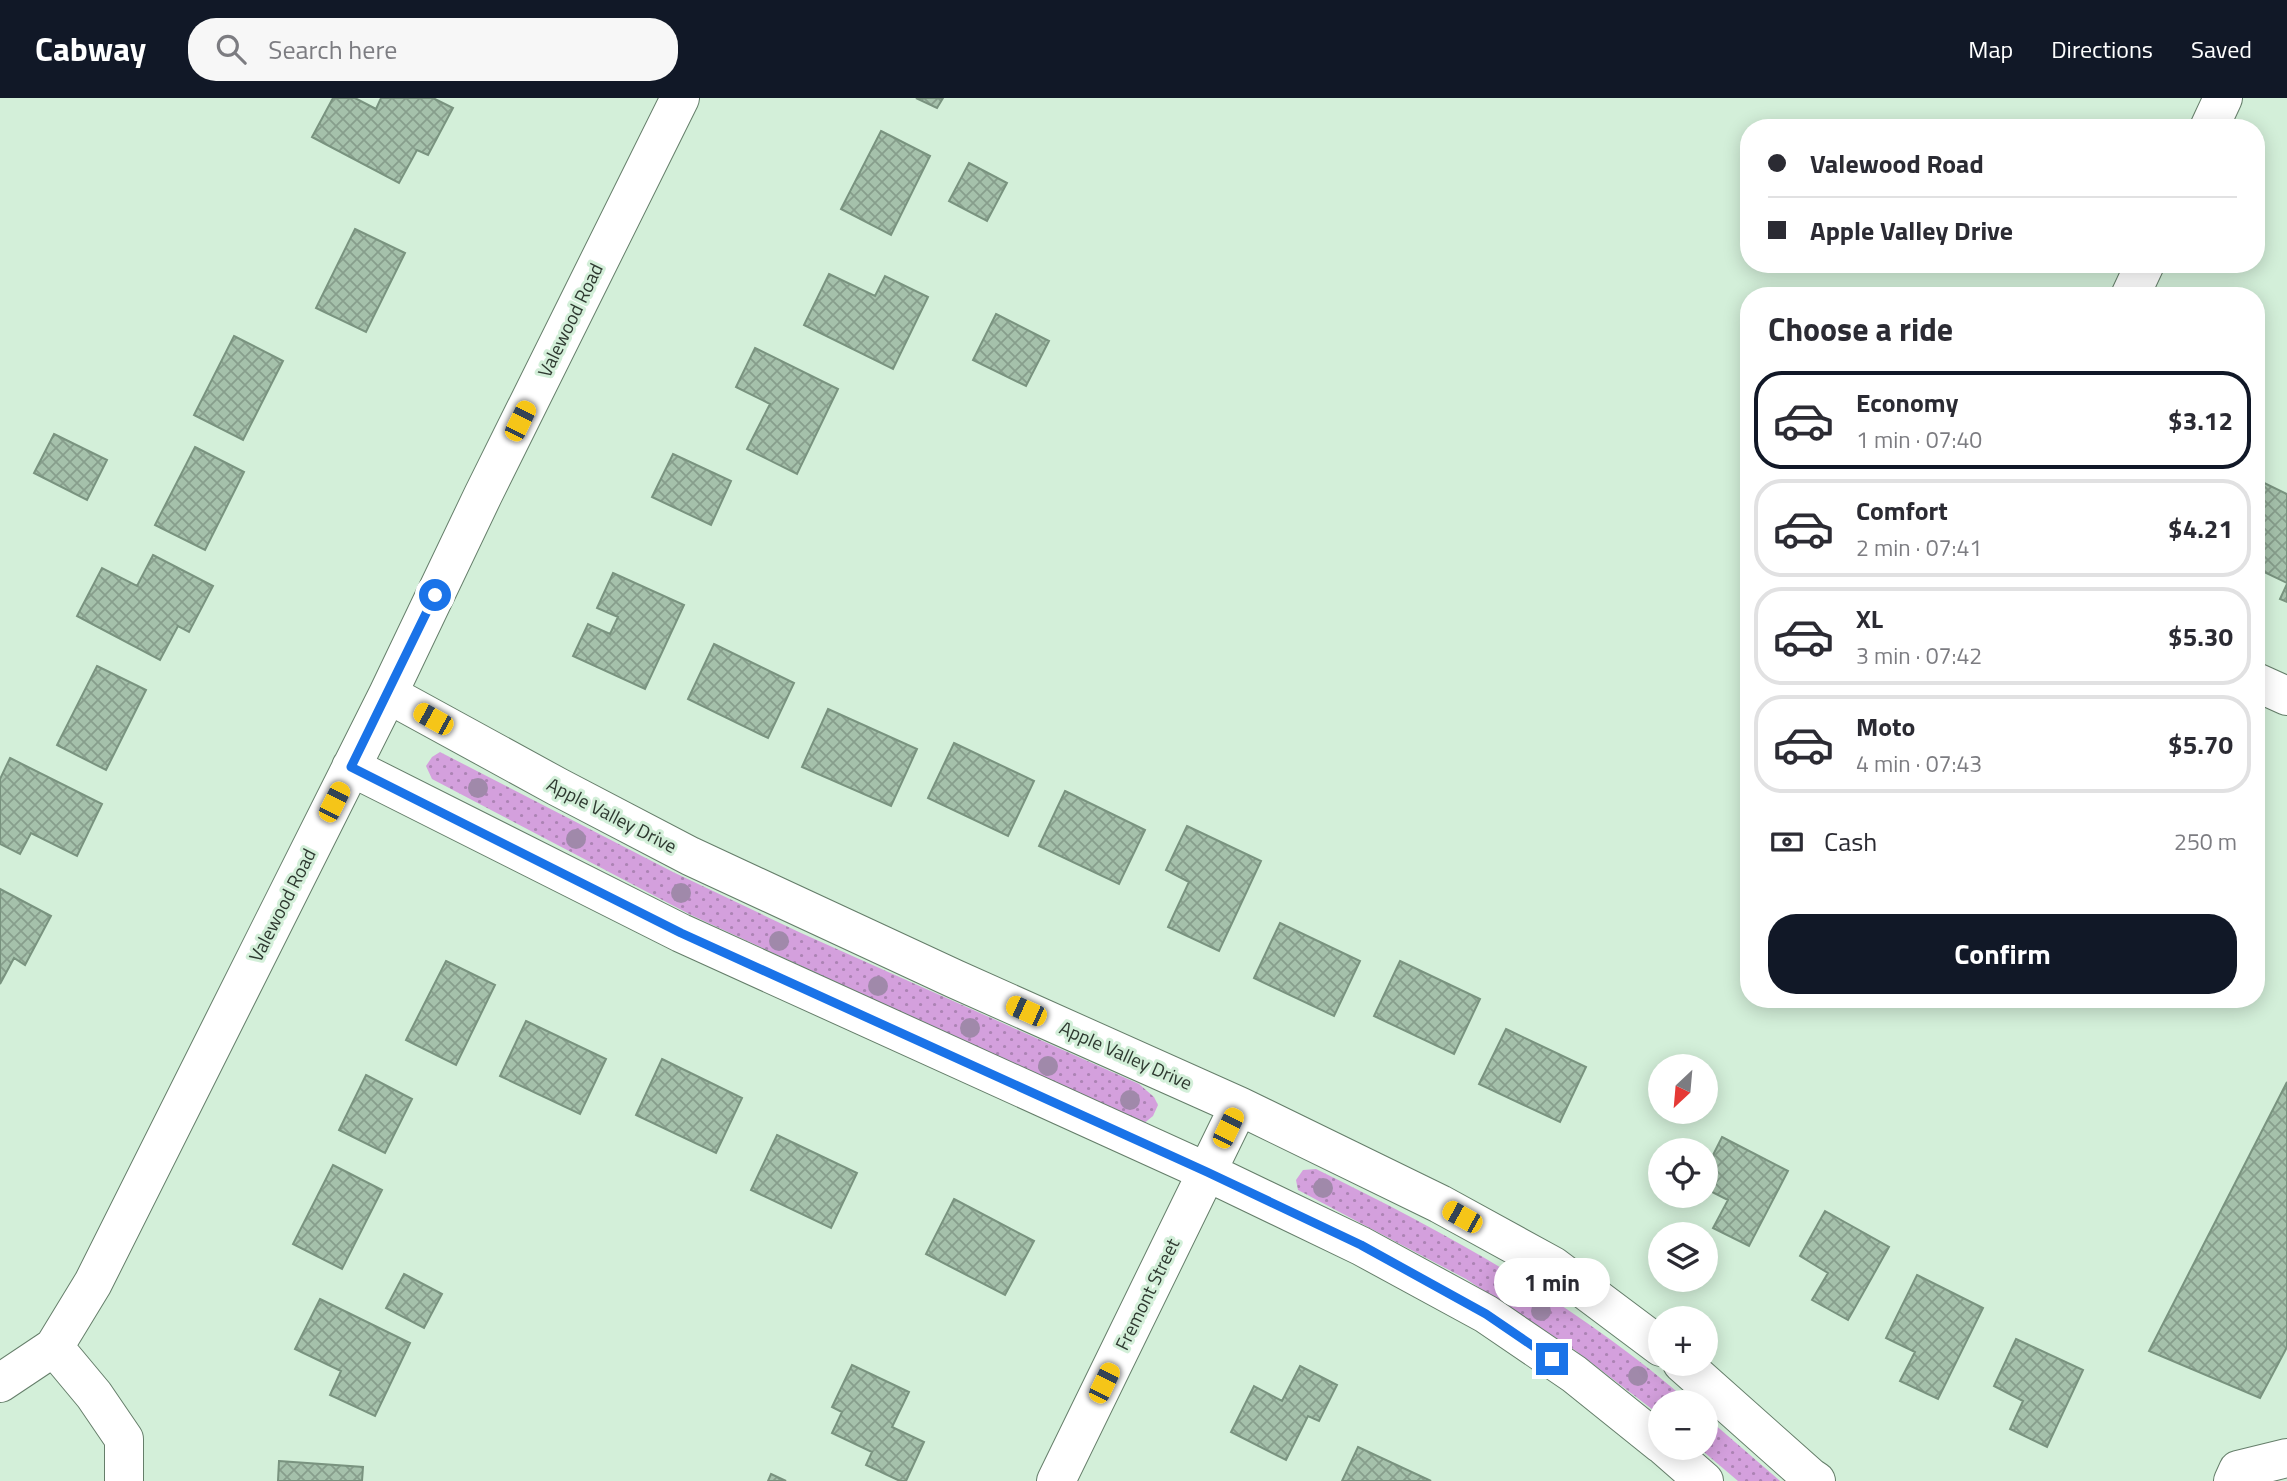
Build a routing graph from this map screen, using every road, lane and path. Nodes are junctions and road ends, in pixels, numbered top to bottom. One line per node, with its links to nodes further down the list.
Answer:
1 (680, 98): 5 (street, Valewood Road)
2 (2223, 98): 3 (street)
3 (2213, 119)
4 (2265, 686): 6 (street)
5 (388, 694): 7 (street, Valewood Road); 8 (street, Apple Valley Drive)
6 (2287, 696)
7 (351, 767): 9 (street); 11 (street, Valewood Road)
8 (1239, 1106): 9 (street, Fremont Street); 10 (street, Apple Valley Drive)
9 (1207, 1172): 14 (street); 18 (street, Fremont Street)
10 (1648, 1337)
11 (54, 1347): 13 (street, Valewood Road); 17 (street)
12 (1697, 1376): 20 (street)
13 (0, 1383)
14 (1648, 1434)
15 (2287, 1458): 21 (street)
16 (1680, 1460): 19 (street)
17 (124, 1481)
18 (1056, 1481)
19 (1704, 1481)
20 (1816, 1481)
21 (2233, 1481)

